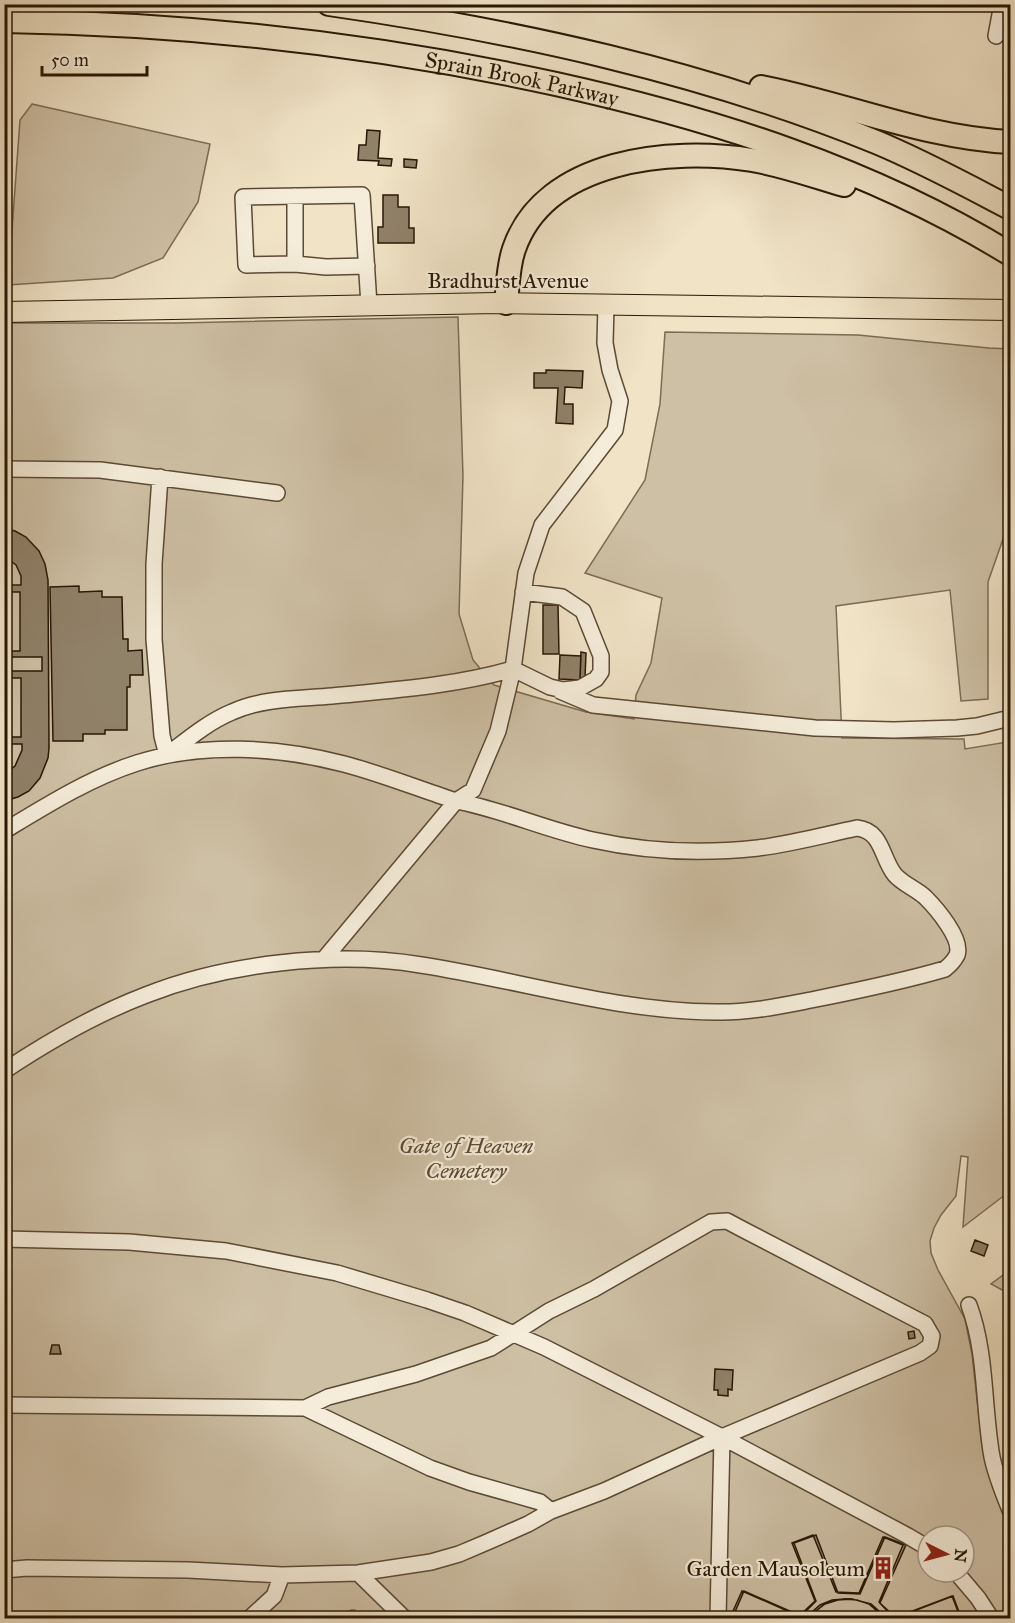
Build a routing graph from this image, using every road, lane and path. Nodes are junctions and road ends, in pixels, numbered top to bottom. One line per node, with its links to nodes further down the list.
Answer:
1 (329, 4): 5 (highway, Sprain Brook Parkway)
2 (1002, 4): 4 (street)
3 (4, 21): 9 (highway, Sprain Brook Parkway)
4 (996, 36)
5 (681, 74): 6 (highway); 8 (highway, Sprain Brook Parkway)
6 (1011, 142)
7 (295, 196): 11 (street); 11 (street); 12 (street)
8 (1011, 208)
9 (931, 210): 10 (highway, Sprain Brook Parkway); 13 (highway)
10 (1011, 255)
11 (295, 264): 12 (street)
12 (367, 266): 14 (street)
13 (507, 303): 14 (main road, Bradhurst Avenue); 15 (main road, Bradhurst Avenue)
14 (369, 305): 17 (main road, Bradhurst Avenue)
15 (606, 305): 16 (main road, Bradhurst Avenue); 21 (street)
16 (1011, 310)
17 (4, 312)
18 (4, 470): 19 (street)
19 (160, 477): 20 (street); 25 (street)
20 (277, 493)
21 (523, 592): 22 (street); 23 (street)
22 (513, 669): 23 (street); 25 (street); 26 (street)
23 (550, 687): 24 (street)
24 (1011, 718)
25 (167, 755): 26 (street); 27 (street)
26 (456, 801): 28 (street); 28 (street)
27 (4, 831)
28 (324, 959): 29 (street)
29 (4, 1071)
30 (4, 1239): 32 (street)
31 (969, 1305): 36 (street)
32 (513, 1333): 34 (street); 35 (street); 35 (street)
33 (6, 1407): 34 (street)
34 (305, 1408): 37 (street)
35 (722, 1437): 37 (street); 38 (street); 45 (street)
36 (1011, 1510)
37 (550, 1511): 40 (street)
38 (916, 1541)
39 (4, 1570): 41 (street)
40 (358, 1573): 41 (street); 44 (street)
41 (282, 1575): 43 (street)
42 (966, 1584): 46 (street)
43 (250, 1618)
44 (404, 1618)
45 (718, 1618)
46 (991, 1618)

